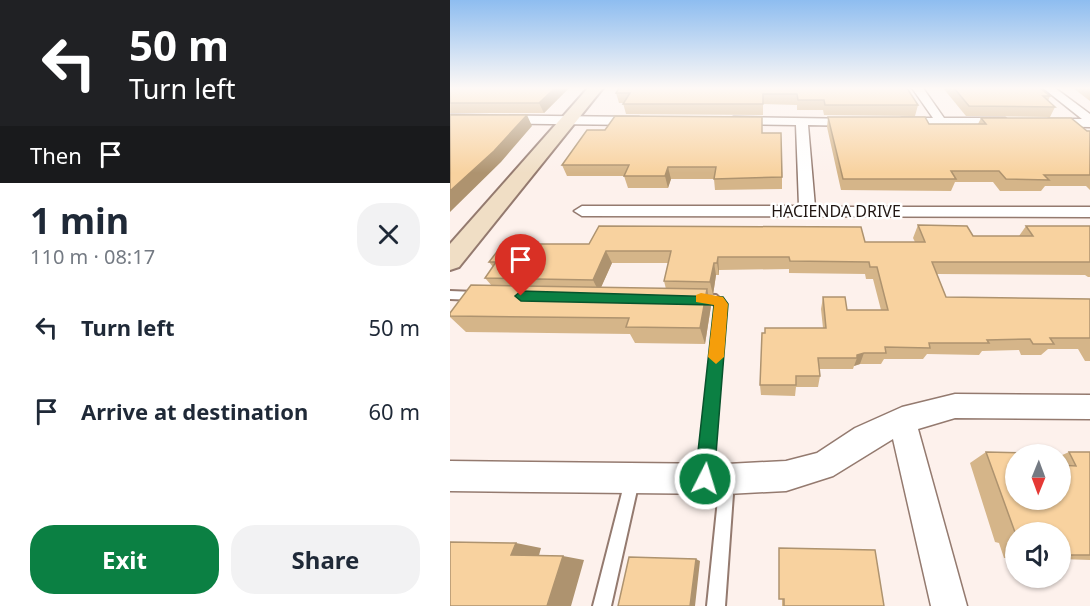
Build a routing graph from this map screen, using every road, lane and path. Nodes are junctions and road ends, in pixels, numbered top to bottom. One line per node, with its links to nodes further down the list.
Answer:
1 (572, 116): 4 (main road)
2 (937, 116): 10 (street)
3 (450, 119): 4 (street)
4 (569, 120): 5 (street); 15 (main road)
5 (651, 121)
6 (721, 121): 7 (street)
7 (802, 122): 8 (street); 12 (street)
8 (872, 122)
9 (895, 122): 10 (street)
10 (941, 122): 11 (street)
11 (1090, 122)
12 (807, 210): 13 (street, HACIENDA DRIVE); 14 (street, HACIENDA DRIVE)
13 (582, 211)
14 (1090, 212)
15 (450, 261)
16 (450, 295): 17 (lane)
17 (486, 296)
18 (688, 298): 23 (lane)
19 (1090, 407): 20 (street)
20 (902, 420): 23 (street); 26 (street)
21 (450, 476): 22 (street)
22 (633, 478): 23 (street); 24 (lane)
23 (716, 479): 25 (lane)
24 (602, 606)
25 (717, 606)
26 (949, 606)

